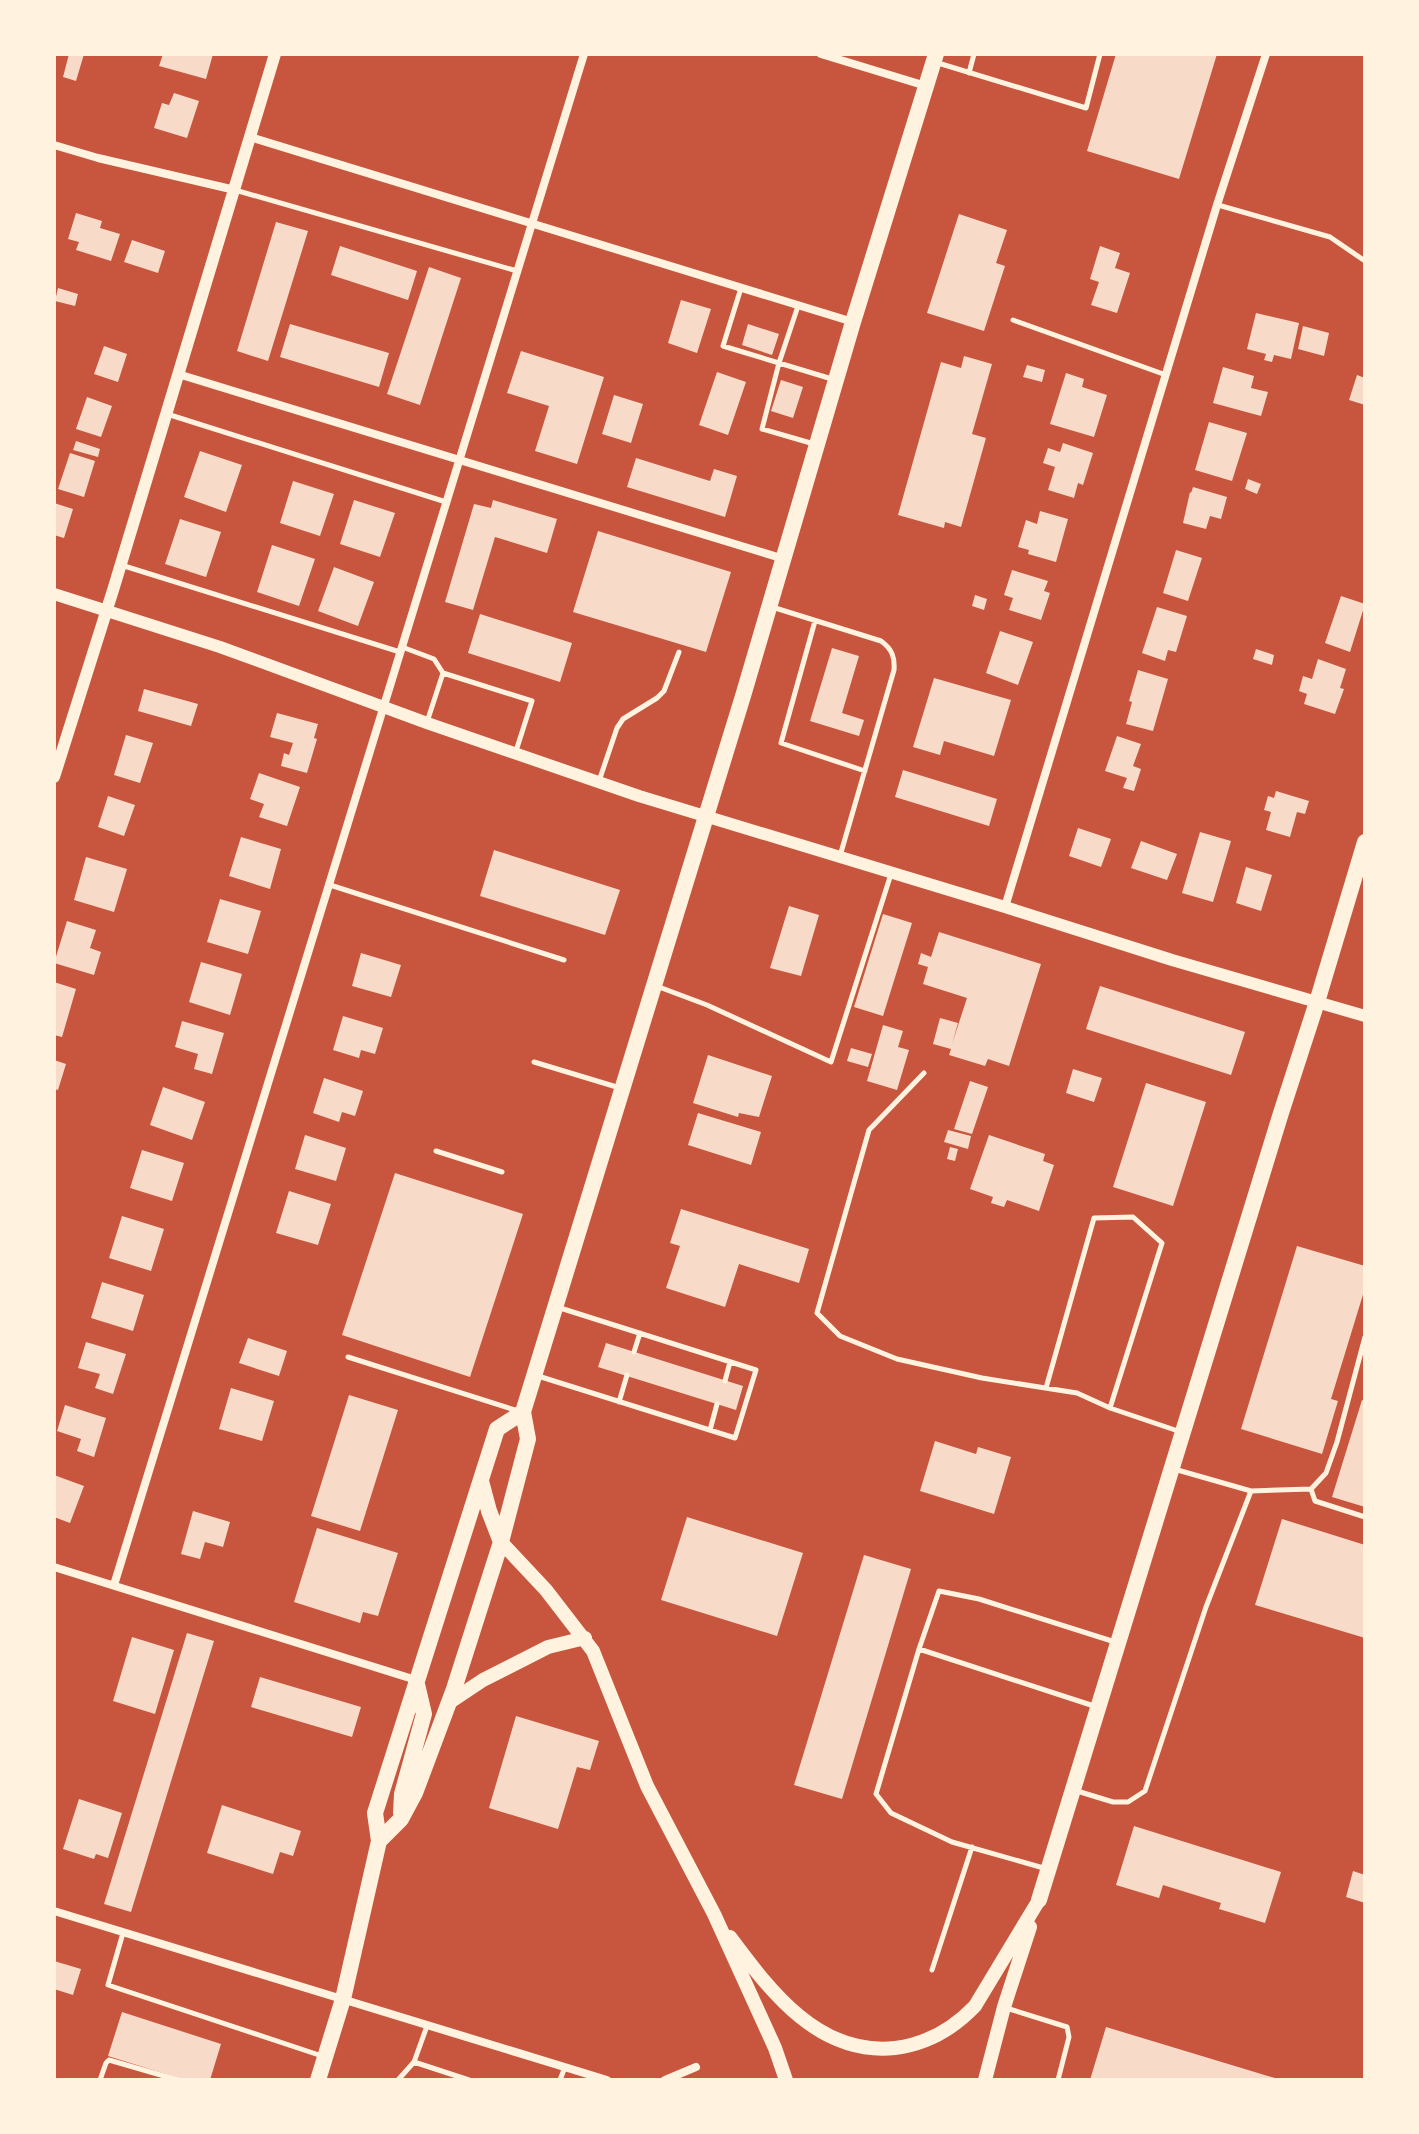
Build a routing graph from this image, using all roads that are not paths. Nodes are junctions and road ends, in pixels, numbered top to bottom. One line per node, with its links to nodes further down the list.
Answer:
1 (275, 54): 10 (street)
2 (584, 54): 14 (street)
3 (821, 54): 9 (street)
4 (974, 54): 8 (lane)
5 (1101, 54): 8 (lane)
6 (1266, 54): 13 (street)
7 (935, 58): 8 (lane); 9 (main road)
8 (969, 73)
9 (926, 86): 20 (main road)
10 (250, 137): 12 (street); 14 (street)
11 (54, 145): 12 (street)
12 (235, 190): 16 (lane); 22 (street)
13 (1217, 205): 15 (lane); 23 (street)
14 (532, 223): 16 (street); 17 (street)
15 (1365, 261)
16 (517, 271): 27 (street)
17 (742, 287): 18 (street); 21 (lane)
18 (798, 305): 20 (street); 21 (lane)
19 (1013, 320): 23 (lane)
20 (853, 322): 24 (main road)
21 (779, 363): 24 (lane); 26 (lane)
22 (178, 374): 25 (street); 27 (street)
23 (1166, 375): 49 (street)
24 (836, 381): 26 (main road)
25 (166, 413): 28 (lane); 30 (street)
26 (817, 446): 29 (main road)
27 (459, 460): 28 (street); 29 (street)
28 (446, 502): 35 (street)
29 (784, 559): 32 (main road)
30 (120, 565): 33 (street); 35 (lane)
31 (54, 594): 33 (street)
32 (770, 607): 34 (lane); 44 (main road)
33 (107, 610): 38 (street); 42 (street)
34 (815, 621): 41 (lane); 41 (lane)
35 (401, 649): 37 (lane); 38 (street)
36 (679, 652): 43 (lane)
37 (443, 673): 39 (lane); 40 (lane)
38 (384, 707): 39 (street); 48 (street)
39 (427, 723): 40 (street)
40 (515, 753): 43 (street)
41 (865, 771): 46 (lane)
42 (54, 777)
43 (599, 782): 44 (street)
44 (705, 816): 46 (street); 51 (main road)
45 (1365, 842): 52 (main road)
46 (839, 857): 47 (street)
47 (891, 873): 49 (street); 51 (lane)
48 (329, 885): 50 (lane); 83 (street)
49 (1005, 907): 52 (street)
50 (564, 960)
51 (653, 985): 56 (main road)
52 (1317, 1002): 53 (street); 75 (main road)
53 (1365, 1016)
54 (534, 1062): 56 (lane)
55 (924, 1073): 69 (lane)
56 (621, 1088): 59 (main road)
57 (436, 1151): 58 (lane)
58 (502, 1172)
59 (555, 1306): 60 (lane); 66 (main road)
60 (640, 1333): 63 (lane); 65 (lane)
61 (1365, 1337): 62 (lane)
62 (1364, 1349): 78 (lane)
63 (634, 1352)
64 (348, 1357): 73 (lane)
65 (730, 1362): 68 (lane); 74 (lane)
66 (534, 1375): 70 (lane); 73 (main road)
67 (627, 1375): 70 (lane)
68 (725, 1381)
69 (1046, 1388): 72 (lane); 72 (lane)
70 (619, 1402): 74 (lane)
71 (717, 1404): 74 (lane)
72 (1110, 1408): 75 (lane)
73 (523, 1412): 77 (main road); 81 (main road)
74 (710, 1430)
75 (1183, 1433): 76 (main road)
76 (1172, 1469): 79 (lane); 85 (main road)
77 (481, 1479): 81 (main road); 87 (main road)
78 (1311, 1489): 79 (lane); 80 (lane)
79 (1251, 1491): 90 (lane)
80 (1365, 1517)
81 (501, 1542): 84 (main road); 88 (main road)
82 (54, 1567): 83 (street)
83 (114, 1585): 87 (street)
84 (585, 1638): 88 (main road); 97 (main road)
85 (1118, 1644): 86 (lane); 89 (main road)
86 (919, 1649): 89 (lane); 93 (lane)
87 (416, 1680): 91 (main road); 92 (main road)
88 (450, 1702): 91 (main road)
89 (1098, 1707): 90 (main road)
90 (1072, 1789): 94 (main road)
91 (401, 1819): 92 (main road)
92 (379, 1841): 100 (main road)
93 (972, 1847): 94 (lane); 99 (lane)
94 (1048, 1869): 95 (main road)
95 (1039, 1900): 97 (main road); 101 (main road)
96 (54, 1911): 98 (street)
97 (714, 1914): 115 (main road)
98 (123, 1933): 100 (street); 103 (lane)
99 (932, 1970)
100 (343, 1999): 102 (street); 103 (main road)
101 (1004, 2007): 116 (main road); 117 (lane)
102 (427, 2025): 104 (lane); 105 (street)
103 (325, 2057): 109 (main road)
104 (414, 2062): 110 (lane); 111 (lane)
105 (565, 2067): 112 (lane); 113 (street)
106 (696, 2067): 114 (street)
107 (100, 2080): 108 (lane)
108 (178, 2080)
109 (318, 2080)
110 (398, 2080)
111 (469, 2080)
112 (560, 2080)
113 (607, 2080)
114 (665, 2080)
115 (786, 2080)
116 (985, 2080)
117 (1058, 2080)

